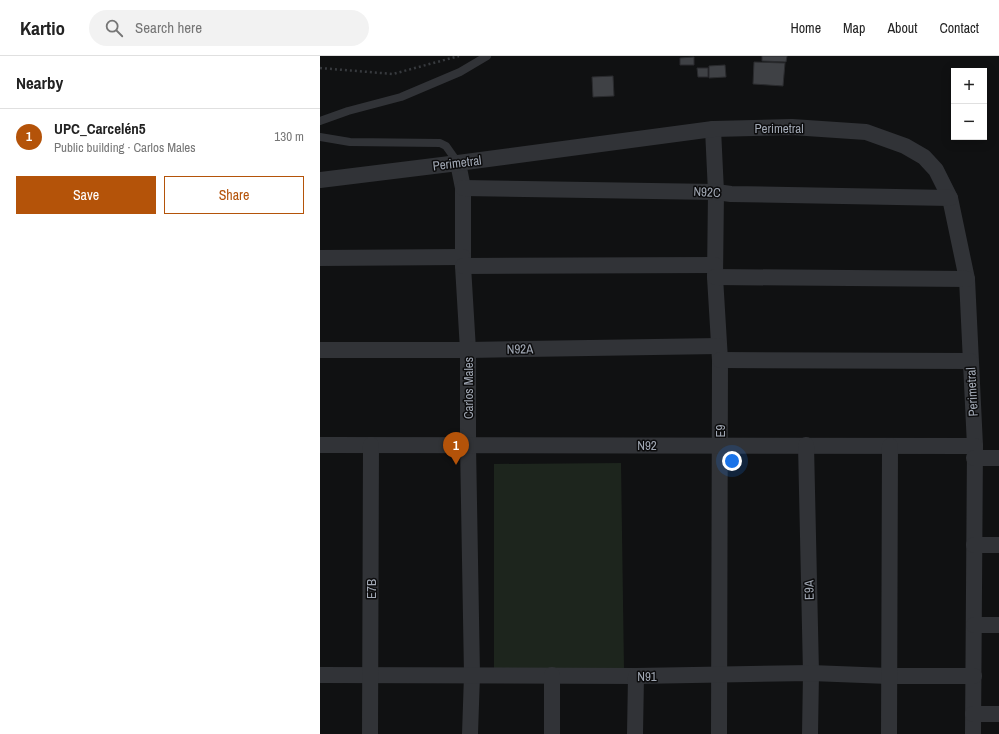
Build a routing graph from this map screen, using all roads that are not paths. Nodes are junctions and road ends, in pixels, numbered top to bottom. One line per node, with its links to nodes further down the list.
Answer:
1 (487, 56): 2 (lane)
2 (320, 121)
3 (713, 129): 5 (street, Perimetral); 8 (street, E9); 9 (street, Perimetral)
4 (320, 138): 5 (lane)
5 (458, 163): 6 (street, Perimetral); 7 (street, Carlos Males)
6 (320, 180)
7 (463, 188): 8 (street, N92C); 11 (street, Carlos Males)
8 (716, 192): 9 (street, N92C); 12 (street, E9)
9 (950, 198): 13 (street, Perimetral)
10 (320, 258): 11 (street)
11 (463, 262): 12 (street); 15 (street, Carlos Males)
12 (715, 271): 13 (street); 16 (street, E9)
13 (967, 279): 17 (street, Perimetral)
14 (320, 350): 15 (street, N92A)
15 (468, 350): 16 (street, N92A); 20 (street, Carlos Males)
16 (719, 353): 17 (street, N92A); 21 (street, E9)
17 (970, 361): 24 (street, Perimetral)
18 (320, 445): 19 (street, N92)
19 (371, 445): 20 (street, N92); 32 (street, E7B)
20 (468, 445): 21 (street, N92); 33 (street, Carlos Males)
21 (720, 445): 22 (street, N92); 36 (street, E9)
22 (806, 446): 23 (street, N92); 30 (street, E9A)
23 (890, 446): 24 (street, N92); 37 (street)
24 (975, 452): 25 (street, N92); 26 (street, Perimetral)
25 (999, 458)
26 (974, 545): 27 (street); 28 (street, Perimetral)
27 (999, 545)
28 (974, 625): 29 (street); 38 (street, Perimetral)
29 (999, 625)
30 (811, 673): 36 (street, N91); 37 (street, N91); 46 (street, E9A)
31 (320, 675): 32 (street, N91)
32 (370, 675): 33 (street, N91); 41 (street, E7B)
33 (472, 675): 34 (street, N91); 42 (street, Carlos Males)
34 (552, 675): 35 (street, N91); 43 (street)
35 (636, 676): 36 (street, N91); 44 (street)
36 (719, 676): 45 (street, E9)
37 (889, 676): 38 (street, N91); 47 (street)
38 (974, 676): 39 (street, Perimetral)
39 (973, 714): 40 (street); 48 (street, Perimetral)
40 (999, 714)
41 (370, 734)
42 (470, 734)
43 (552, 734)
44 (635, 734)
45 (719, 734)
46 (810, 734)
47 (889, 734)
48 (973, 734)

